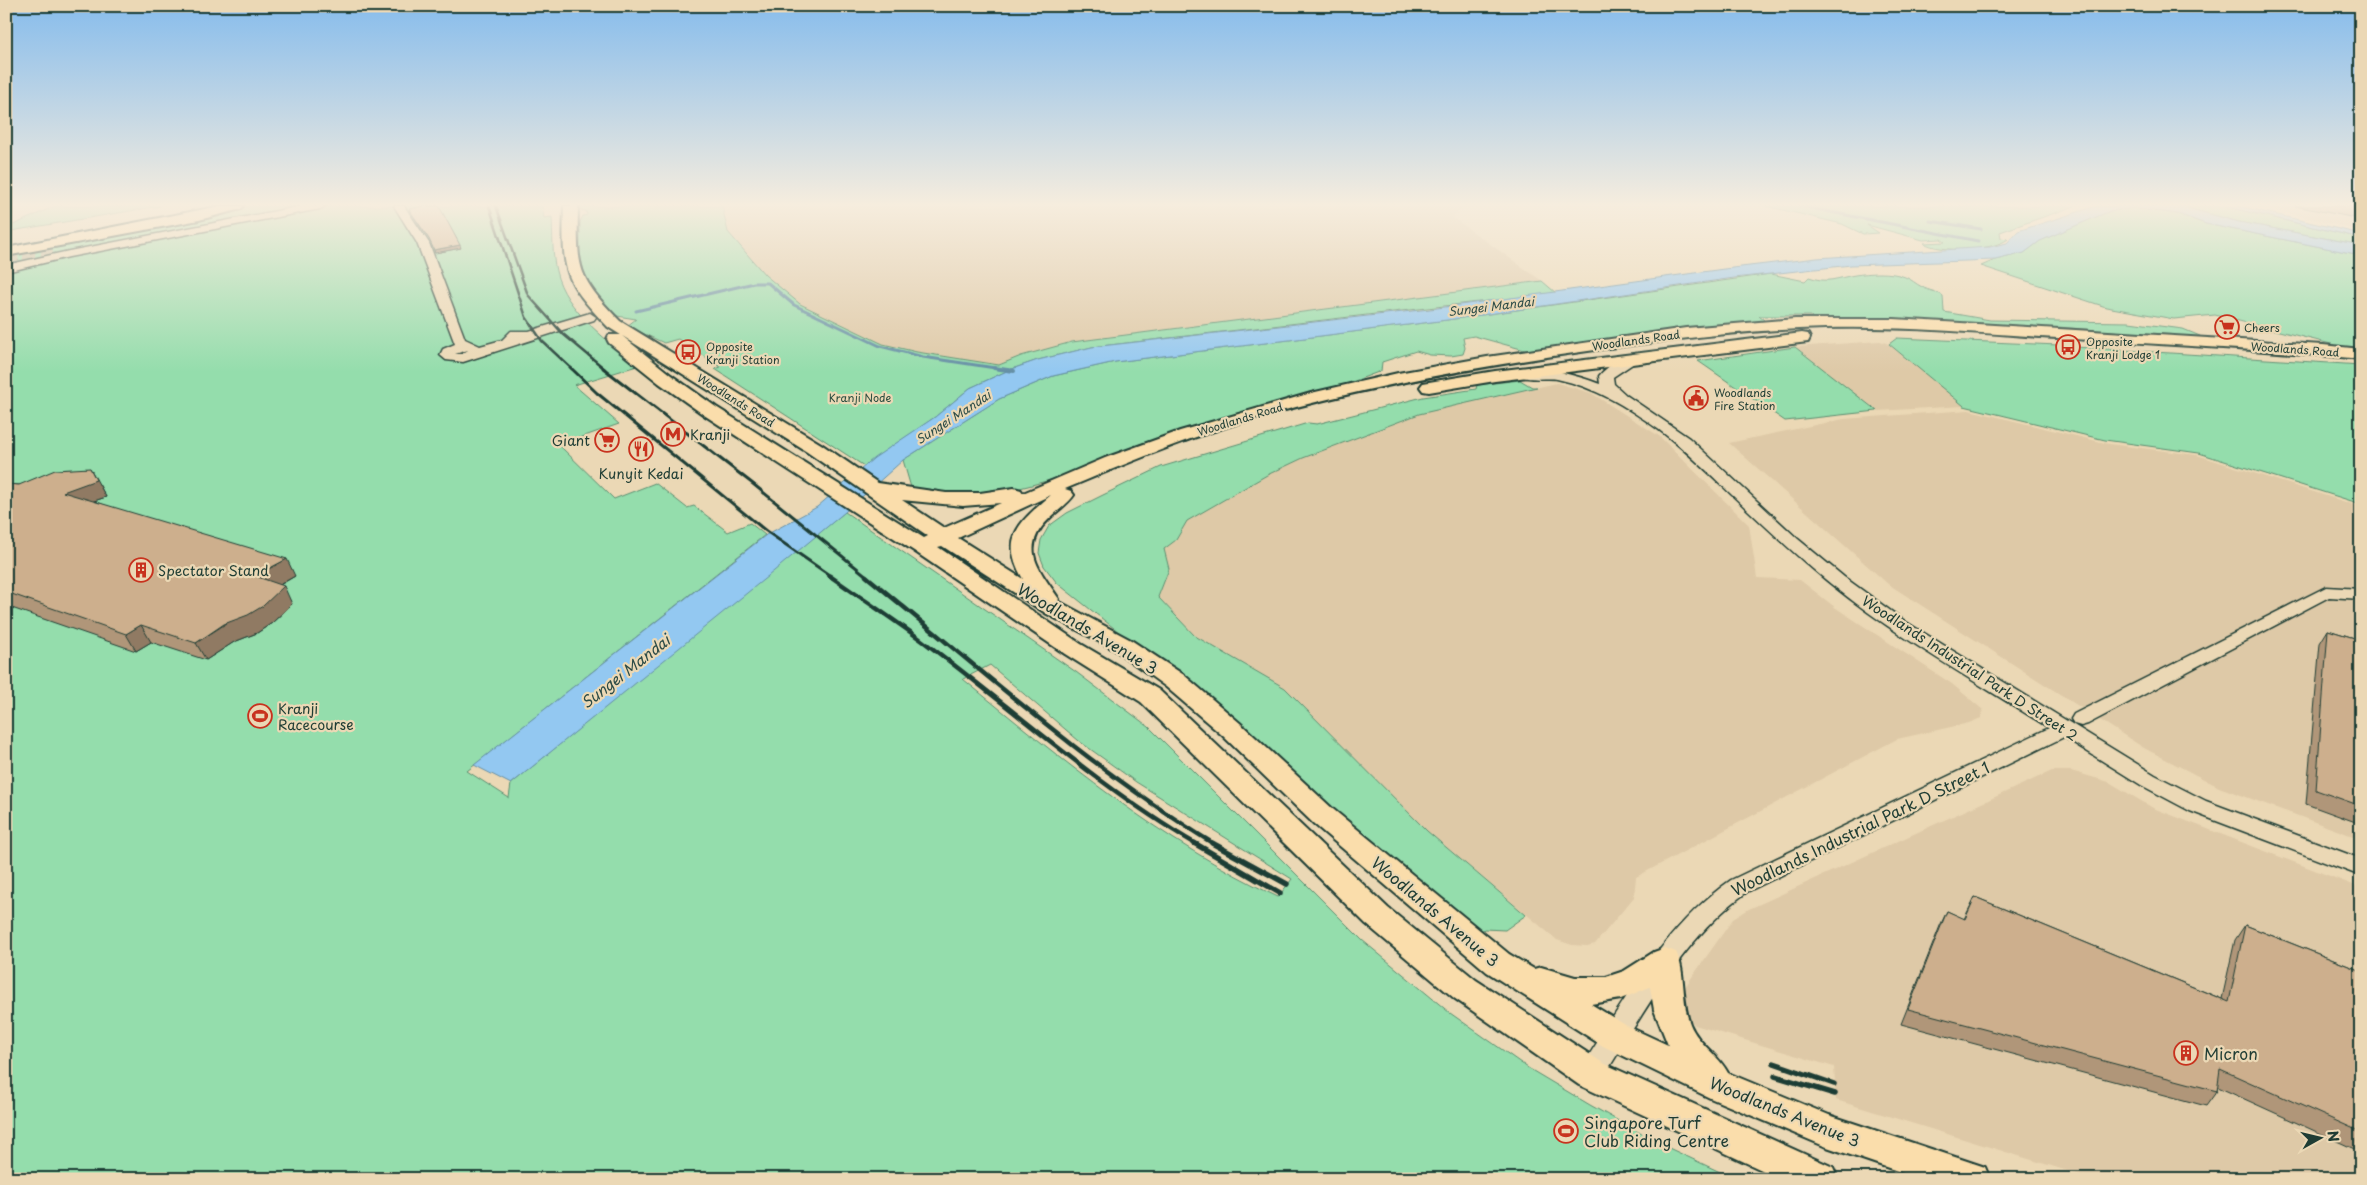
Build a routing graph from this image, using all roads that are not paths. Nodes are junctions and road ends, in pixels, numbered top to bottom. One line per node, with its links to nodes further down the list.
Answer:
1 (38, 261): 5 (street)
2 (431, 261): 7 (street)
3 (560, 261): 7 (main road, Woodlands Road)
4 (572, 261): 16 (main road, Woodlands Road)
5 (6, 269)
6 (1883, 312): 8 (main road)
7 (590, 317): 17 (main road, Woodlands Road)
8 (1832, 323): 9 (main road, Woodlands Road); 10 (main road, Woodlands Road)
9 (1632, 340): 11 (main road); 19 (main road, Woodlands Road)
10 (2361, 354)
11 (1653, 357): 12 (main road, Woodlands Road); 13 (main road, Woodlands Road)
12 (1633, 359): 14 (main road, Woodlands Road); 15 (street, Woodlands Industrial Park D Street 2)
13 (2361, 362)
14 (1524, 373): 15 (street, Woodlands Industrial Park D Street 2); 19 (main road, Woodlands Road)
15 (1623, 399): 23 (street, Woodlands Industrial Park D Street 2)
16 (814, 448): 17 (main road); 18 (main road, Woodlands Road)
17 (795, 464): 20 (main road, Woodlands Road)
18 (868, 487): 19 (main road); 20 (main road, Woodlands Road)
19 (1059, 490): 20 (main road, Woodlands Road); 22 (main road)
20 (940, 547): 22 (main road, Woodlands Avenue 3); 28 (main road, Woodlands Avenue 3)
21 (2361, 594): 23 (street, Woodlands Industrial Park D Street 2)
22 (1055, 608): 25 (main road, Woodlands Avenue 3)
23 (2072, 724): 24 (street, Woodlands Industrial Park D Street 2); 26 (street, Woodlands Industrial Park D Street 1)
24 (2361, 868)
25 (1488, 955): 26 (main road); 27 (main road, Woodlands Avenue 3)
26 (1666, 962): 27 (street, Woodlands Industrial Park D Street 1); 29 (main road)
27 (1615, 1036): 28 (street, Woodlands Industrial Park D Street 1); 29 (main road, Woodlands Avenue 3)
28 (1591, 1074): 30 (main road, Woodlands Avenue 3)
29 (1740, 1094): 31 (main road, Woodlands Avenue 3)
30 (1820, 1179)
31 (1972, 1179)

